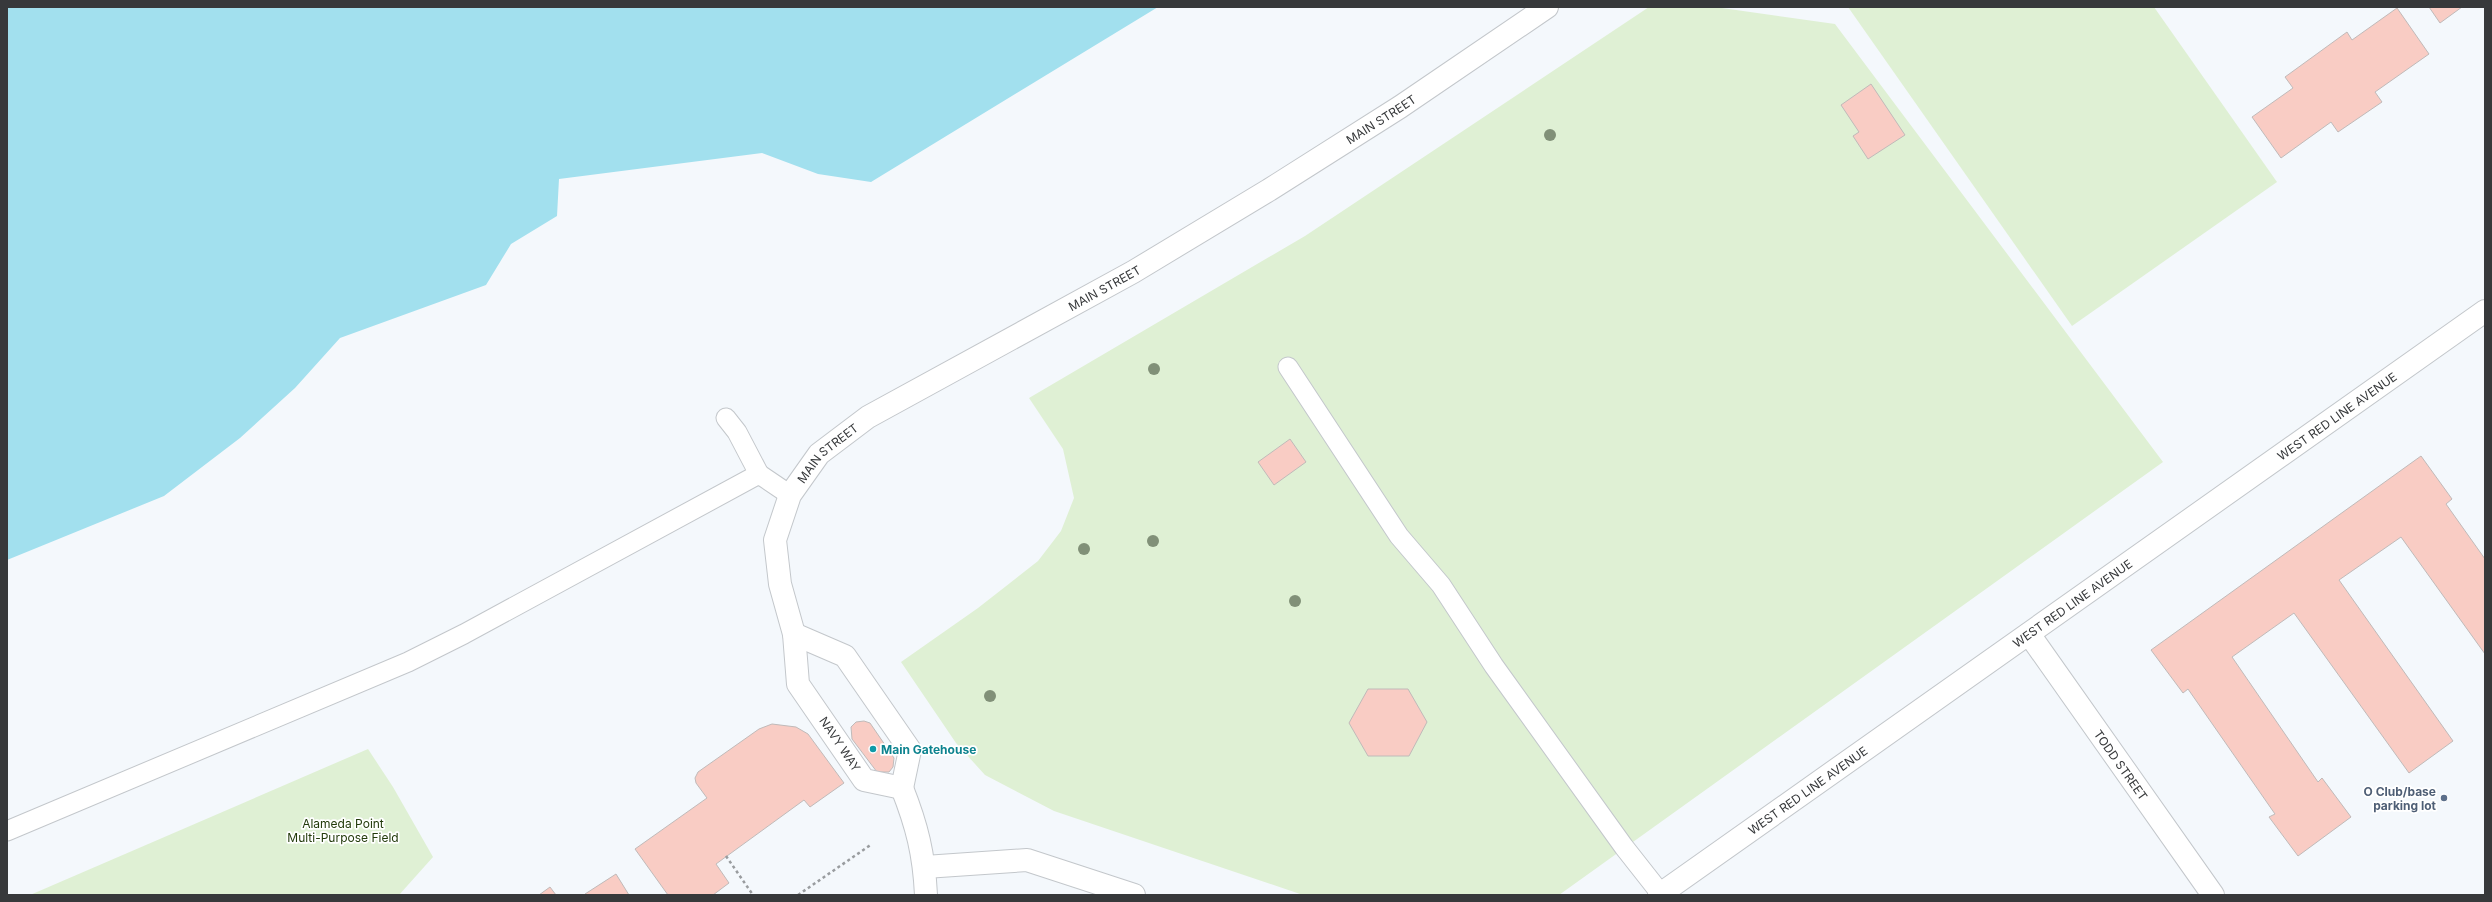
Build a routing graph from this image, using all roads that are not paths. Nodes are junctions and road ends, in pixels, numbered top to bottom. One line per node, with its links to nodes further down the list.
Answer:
1 (1547, 7): 6 (street, MAIN STREET)
2 (2485, 311): 8 (street, WEST RED LINE AVENUE)
3 (1288, 367): 12 (lane)
4 (726, 418): 5 (lane)
5 (759, 474): 6 (lane); 10 (lane)
6 (790, 495): 7 (street, MAIN STREET)
7 (794, 634): 9 (street, NAVY WAY); 9 (street)
8 (2029, 634): 12 (street, WEST RED LINE AVENUE); 15 (street, TODD STREET)
9 (902, 788): 11 (street)
10 (7, 831)
11 (925, 867): 13 (street); 14 (street)
12 (1660, 894)
13 (926, 895)
14 (1134, 895)
15 (2213, 895)

